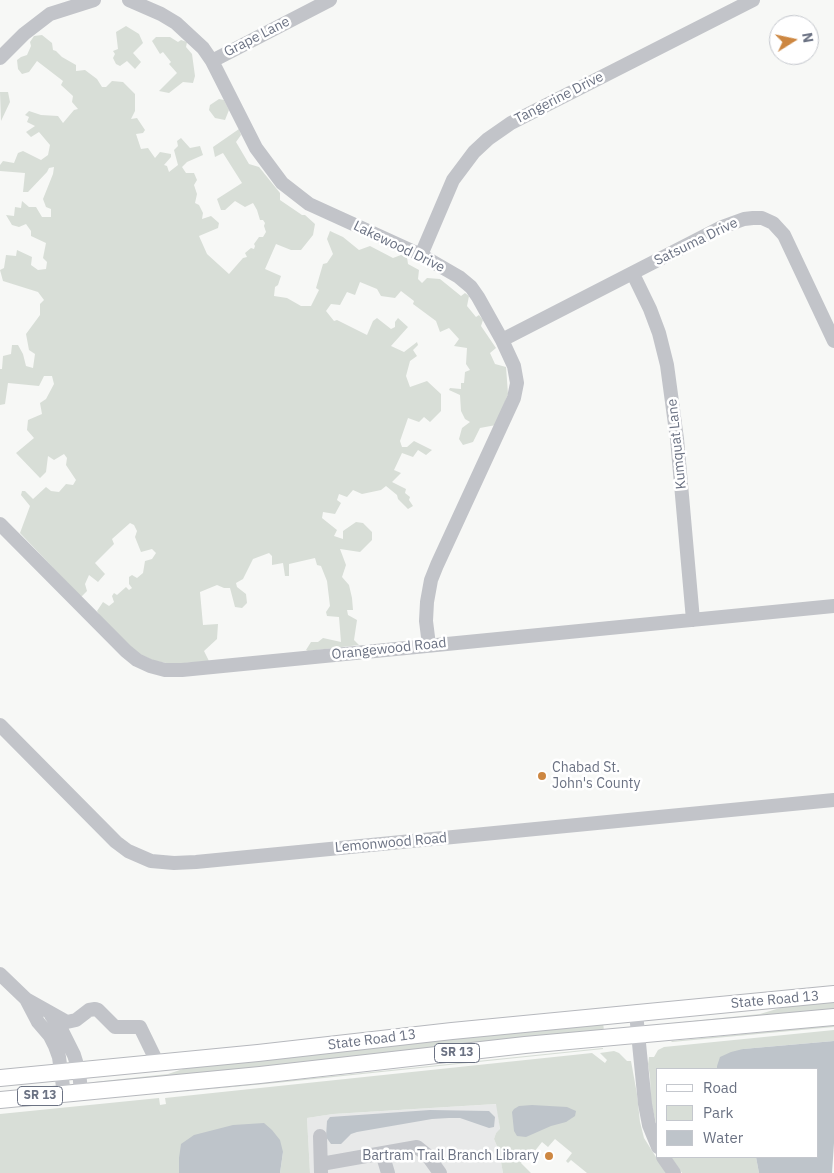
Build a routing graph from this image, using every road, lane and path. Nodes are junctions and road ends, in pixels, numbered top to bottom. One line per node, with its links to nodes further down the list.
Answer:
1 (57, 0): 6 (street)
2 (94, 0): 6 (street)
3 (129, 0): 8 (street, Lakewood Drive)
4 (330, 0): 8 (street, Grape Lane)
5 (753, 0): 9 (street, Tangerine Drive)
6 (50, 14): 7 (street)
7 (0, 58)
8 (212, 61): 9 (street, Lakewood Drive)
9 (421, 255): 11 (street, Lakewood Drive)
10 (633, 274): 11 (street, Satsuma Drive); 12 (street, Satsuma Drive); 15 (street, Kumquat Lane)
11 (502, 340): 16 (street, Lakewood Drive)
12 (834, 341)
13 (0, 524): 16 (street, Orangewood Road)
14 (834, 606): 15 (street, Orangewood Road)
15 (693, 620): 16 (street, Orangewood Road)
16 (429, 645)
17 (0, 725): 18 (street, Lemonwood Road)
18 (834, 800)
19 (0, 974): 21 (street)
20 (834, 994): 23 (main road, State Road 13 / SR 13)
21 (26, 1000): 22 (street); 28 (street)
22 (48, 1011): 26 (street); 27 (street)
23 (636, 1013): 25 (street); 26 (main road, State Road 13 / SR 13)
24 (834, 1017): 25 (main road, State Road 13 / SR 13)
25 (638, 1035): 30 (main road, State Road 13 / SR 13); 34 (street)
26 (158, 1064): 27 (main road, State Road 13 / SR 13)
27 (79, 1071): 28 (main road, State Road 13 / SR 13); 30 (street)
28 (62, 1072): 29 (main road, State Road 13 / SR 13); 31 (street)
29 (0, 1078)
30 (81, 1092): 31 (main road, State Road 13 / SR 13)
31 (64, 1094): 32 (main road, State Road 13 / SR 13)
32 (0, 1100)
33 (320, 1136): 37 (street)
34 (656, 1141)
35 (382, 1153): 37 (street); 38 (street); 39 (street)
36 (664, 1158): 40 (street)
37 (321, 1169)
38 (388, 1173)
39 (440, 1173)
40 (674, 1173)

